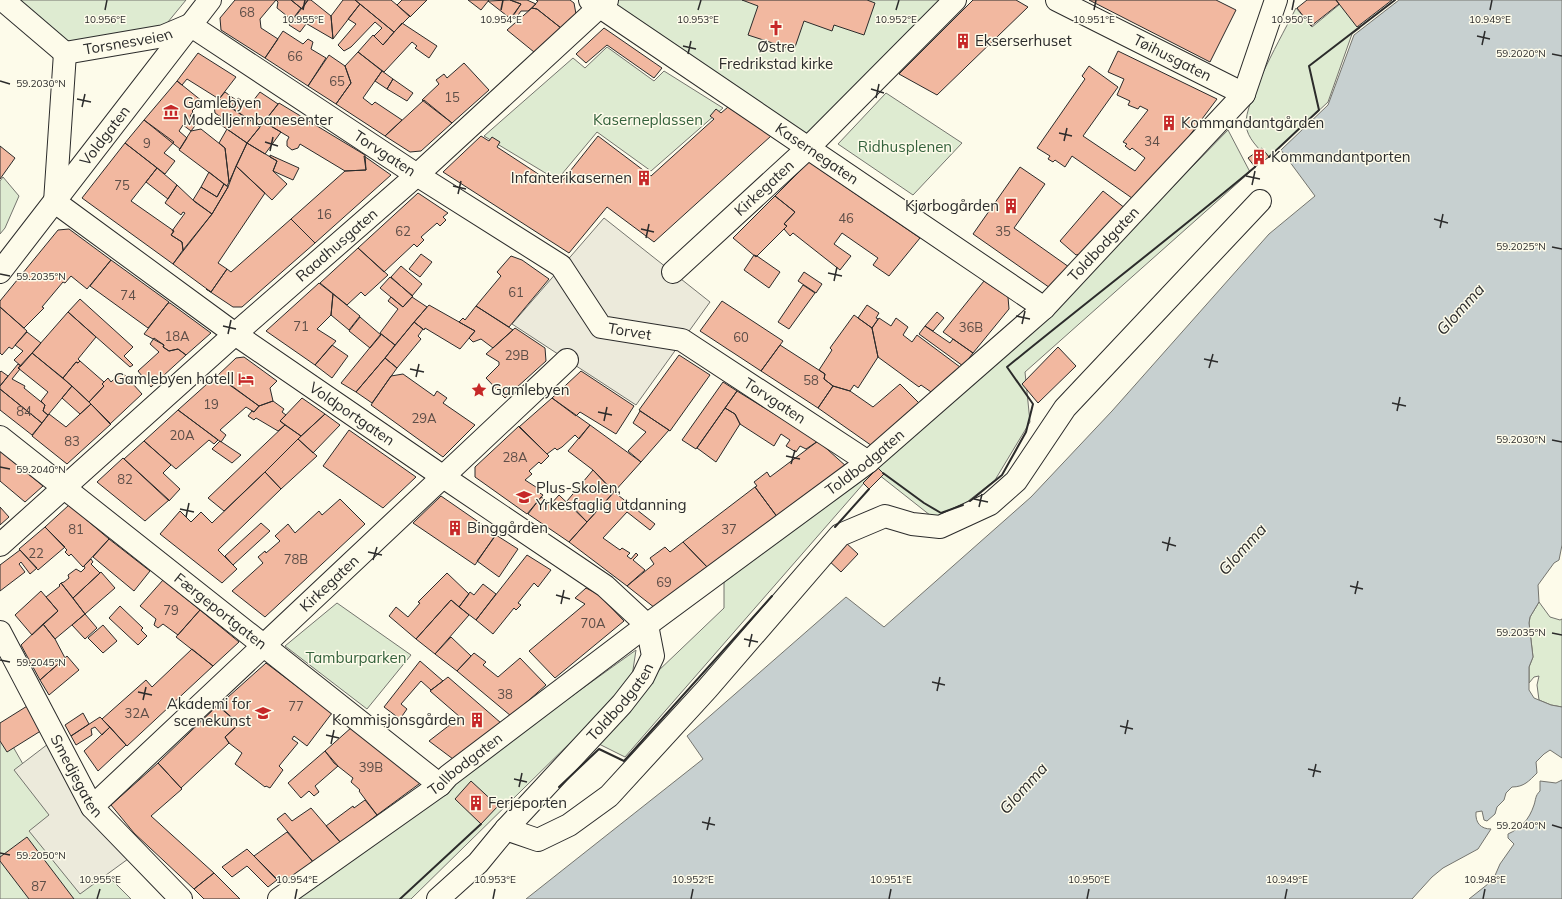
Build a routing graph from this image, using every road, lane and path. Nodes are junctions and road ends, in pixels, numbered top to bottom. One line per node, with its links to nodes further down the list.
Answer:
1 (3, 0): 8 (street, Torsnesveien)
2 (210, 0): 7 (street, Voldgaten)
3 (955, 0): 10 (street, Kirkegaten)
4 (1057, 0): 9 (street, Tøihusgaten)
5 (1276, 0): 9 (street, Toldbodgaten)
6 (599, 2): 10 (street, Kasernegaten); 11 (street, Raadhusgaten)
7 (190, 25): 8 (street, Torsnesveien); 11 (street, Torvgaten); 13 (street, Voldgaten)
8 (65, 53): 13 (street, Torsnesveien)
9 (1244, 94): 17 (street, Toldbodgaten)
10 (809, 147): 16 (street, Kirkegaten); 17 (street, Kasernegaten)
11 (417, 175): 14 (street, Torvgaten); 18 (street, Raadhusgaten)
12 (1260, 201): 31 (street)
13 (55, 202): 15 (street, Voldgaten); 18 (street, Voldportgaten)
14 (561, 266): 19 (street, Torvet)
15 (0, 272)
16 (673, 272)
17 (1044, 308): 22 (street, Toldbodgaten)
18 (235, 334): 23 (street, Voldportgaten); 24 (street, Raadhusgaten)
19 (682, 340): 22 (street, Torvgaten)
20 (567, 360): 23 (street, Kirkegaten)
21 (0, 437): 24 (street, Færgeportgaten)
22 (868, 462): 26 (street, Toldbodgaten)
23 (442, 476): 26 (street, Voldportgaten); 28 (street, Kirkegaten)
24 (65, 489): 25 (street); 28 (street, Færgeportgaten)
25 (0, 545)
26 (647, 625): 29 (street, Tollbodgaten); 31 (street, Toldbodgaten)
27 (0, 632): 30 (street, Smedjegaten)
28 (262, 646): 29 (street, Færgeportgaten); 30 (street, Kirkegaten)
29 (440, 785): 33 (street, Tollbodgaten)
30 (92, 807): 32 (street, Smedjegaten)
31 (502, 834): 34 (street, Toldbodgaten)
32 (181, 899)
33 (279, 899)
34 (438, 899)

